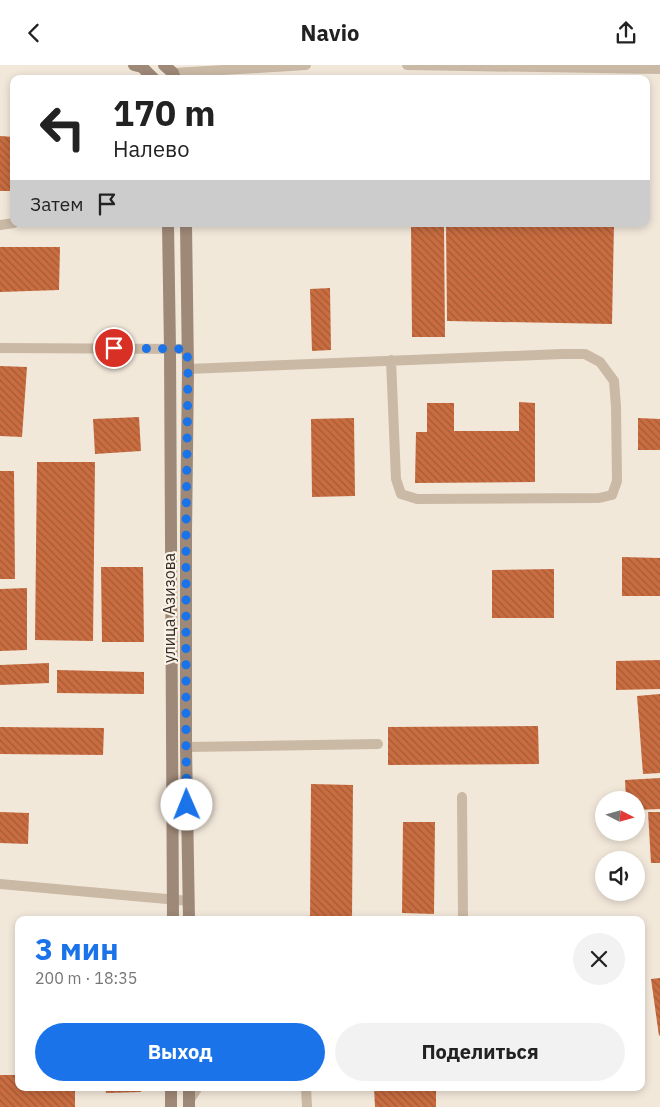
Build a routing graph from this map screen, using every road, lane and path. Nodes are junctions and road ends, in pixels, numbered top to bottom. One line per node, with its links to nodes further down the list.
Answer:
1 (134, 65): 6 (main road)
2 (306, 65): 5 (lane)
3 (407, 65): 4 (lane)
4 (660, 69)
5 (171, 72)
6 (150, 75)
7 (168, 227): 10 (main road, улица Азизова)
8 (186, 227): 11 (main road, улица Азизова)
9 (0, 348): 10 (lane)
10 (170, 349): 11 (lane); 18 (main road, улица Азизова)
11 (187, 349): 13 (main road, улица Азизова)
12 (391, 360): 12 (lane); 13 (lane)
13 (188, 369): 15 (main road, улица Азизова)
14 (378, 744): 15 (lane)
15 (186, 747): 19 (main road, улица Азизова)
16 (462, 797): 22 (lane)
17 (0, 884): 18 (lane)
18 (173, 900): 19 (lane); 20 (main road, улица Азизова)
19 (188, 901): 21 (main road, улица Азизова)
20 (173, 916)
21 (188, 916)
22 (462, 916)
23 (171, 1091): 28 (main road)
24 (188, 1091): 27 (main road)
25 (196, 1091): 27 (lane)
26 (306, 1091): 29 (lane)
27 (189, 1104)
28 (171, 1107)
29 (307, 1107)

